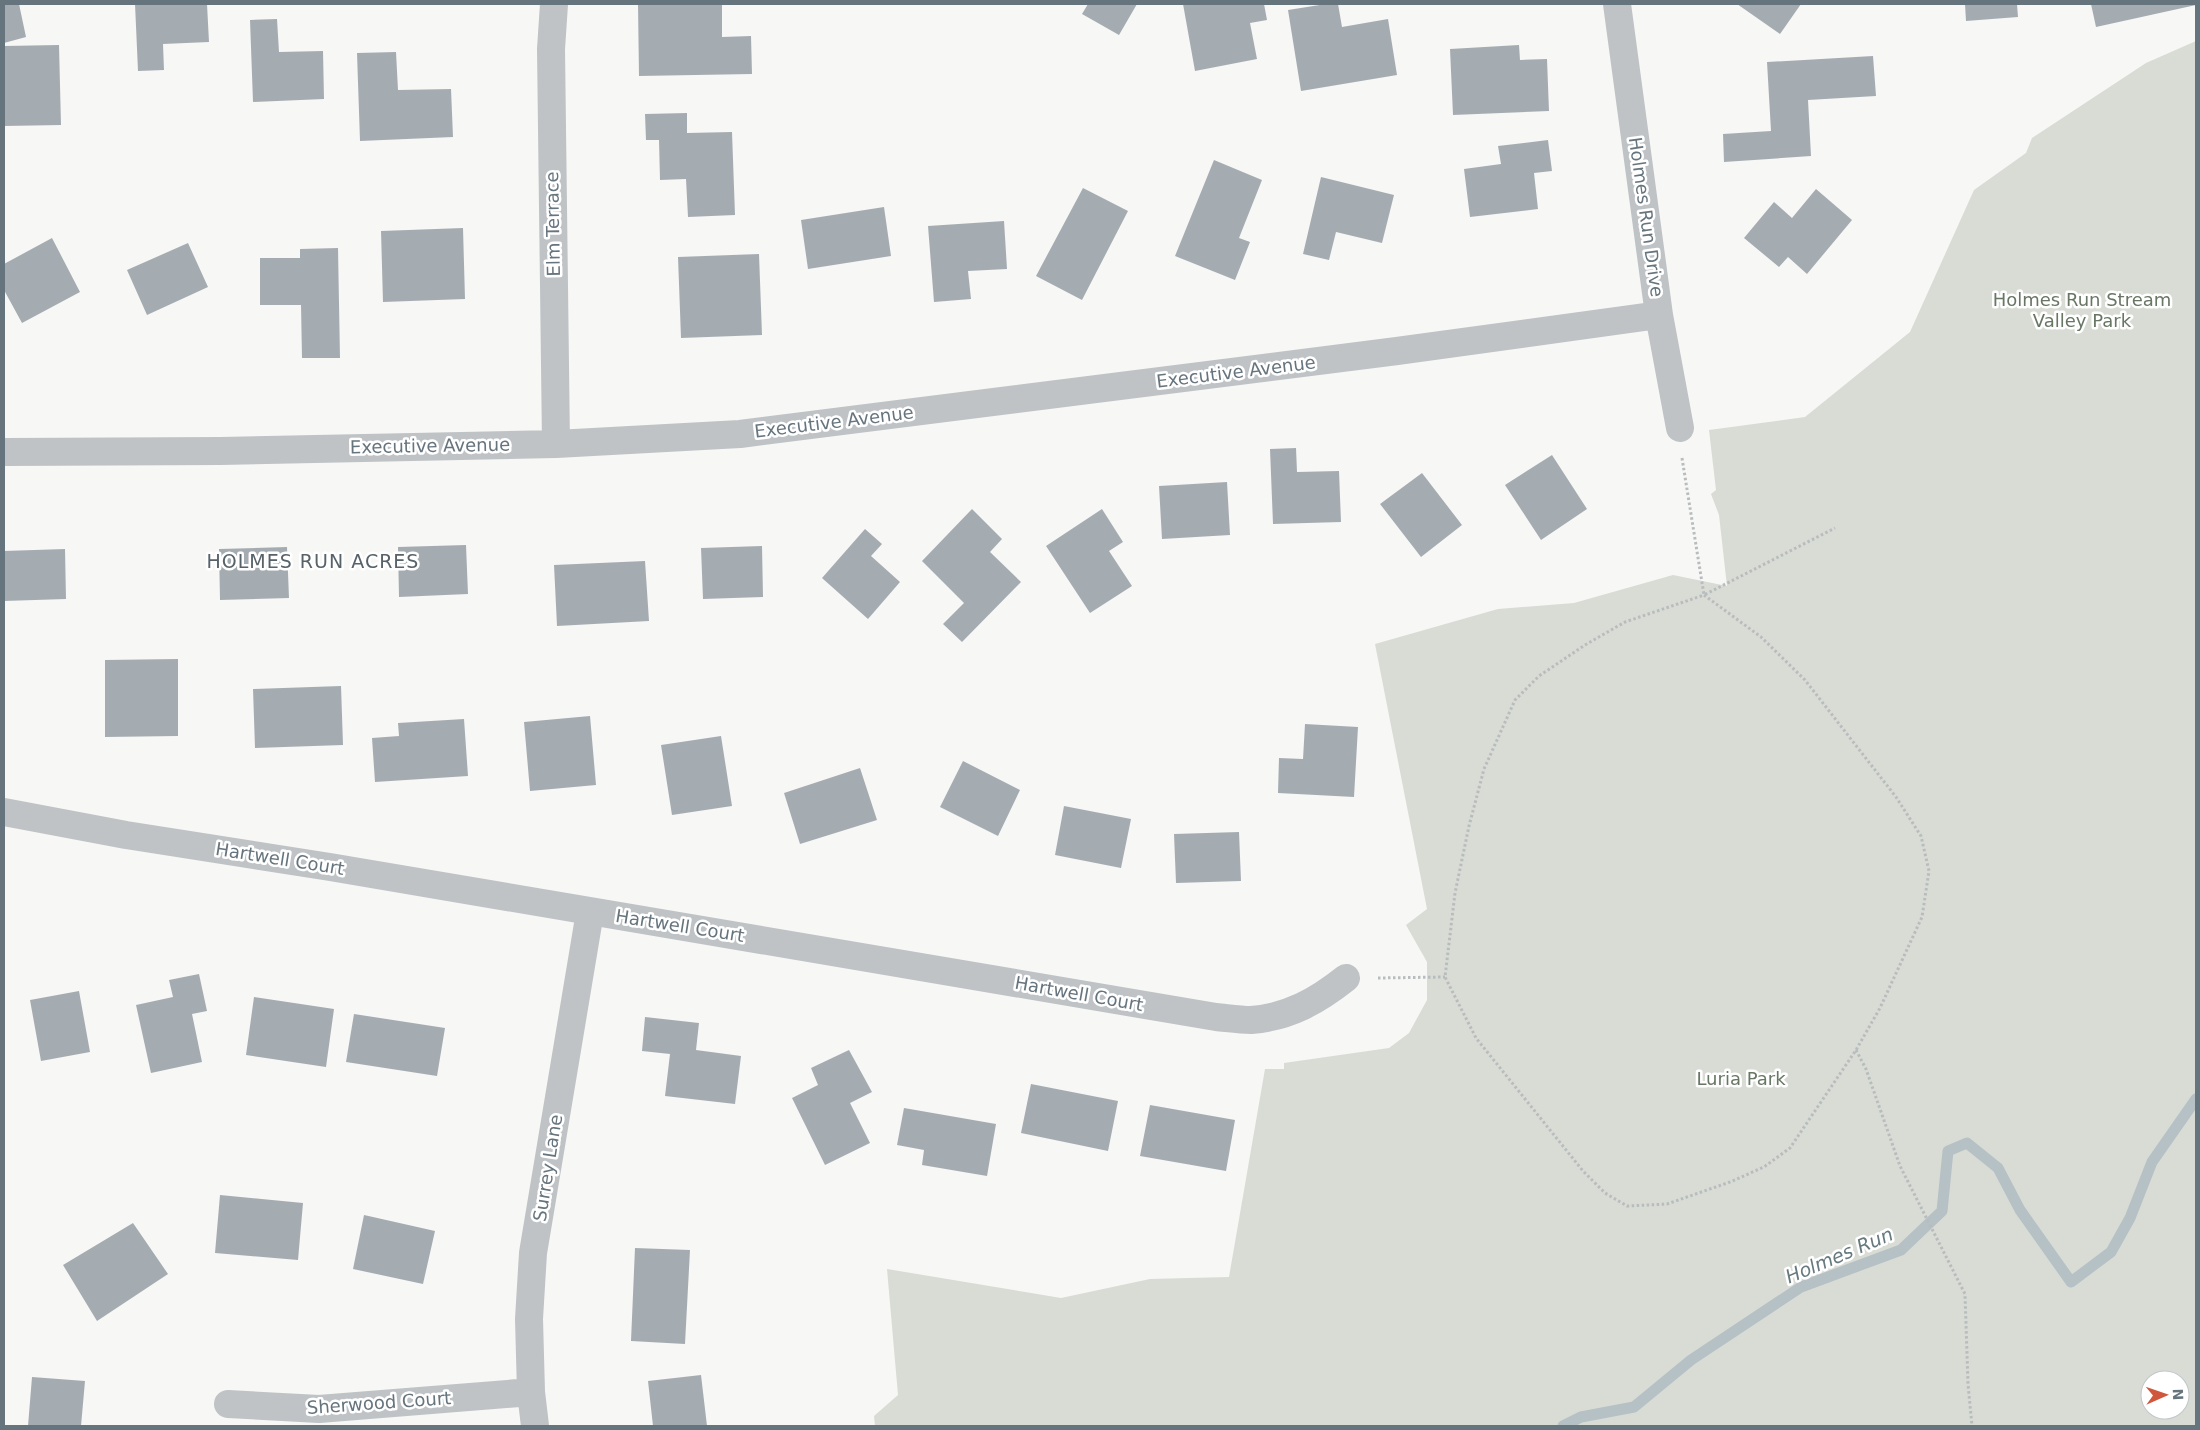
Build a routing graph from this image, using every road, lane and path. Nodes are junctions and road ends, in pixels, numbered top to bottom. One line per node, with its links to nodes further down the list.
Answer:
1 (1617, 4): 3 (street, Holmes Run Drive)
2 (549, 6): 5 (street, Elm Terrace)
3 (1659, 315): 4 (street, Holmes Run Drive); 5 (street, Executive Avenue)
4 (1680, 428): 8 (path)
5 (556, 444): 6 (street, Executive Avenue)
6 (4, 452)
7 (1834, 528): 8 (path)
8 (1704, 594): 11 (path); 13 (path)
9 (4, 812): 10 (street, Hartwell Court)
10 (590, 912): 12 (street, Hartwell Court); 14 (street, Surrey Lane)
11 (1445, 977): 12 (path); 13 (path)
12 (1346, 978)
13 (1856, 1050): 17 (path)
14 (531, 1392): 15 (street, Sherwood Court); 16 (street, Surrey Lane)
15 (228, 1404)
16 (535, 1426)
17 (1972, 1426)

